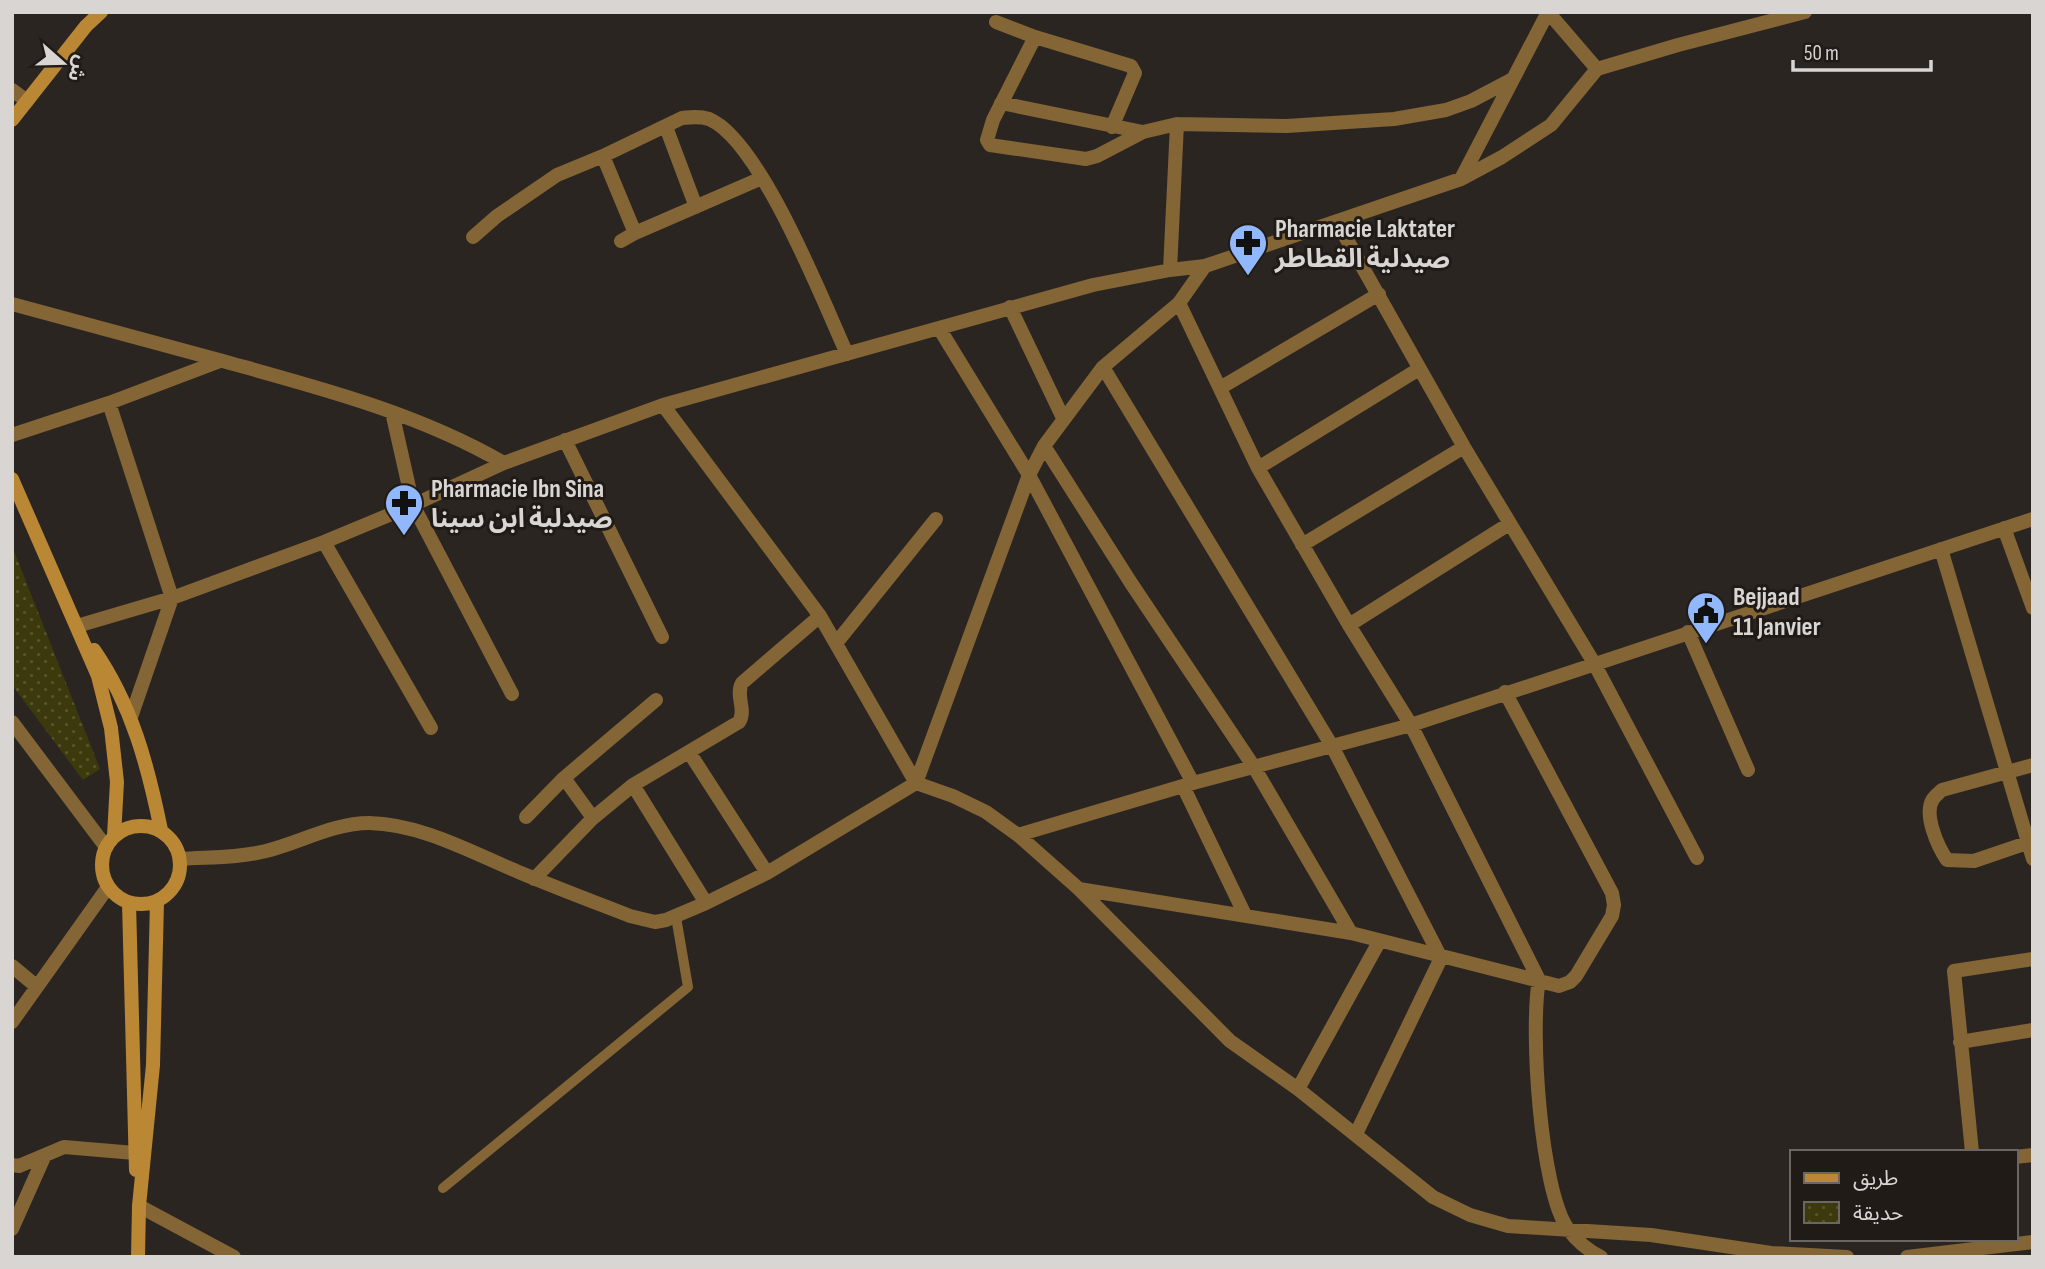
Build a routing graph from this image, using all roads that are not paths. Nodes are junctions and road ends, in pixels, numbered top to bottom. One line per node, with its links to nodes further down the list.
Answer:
1 (101, 12): 4 (main road)
2 (1548, 12): 7 (street); 8 (street)
3 (1805, 12): 7 (street)
4 (87, 19): 10 (main road)
5 (996, 22): 6 (street)
6 (1035, 37): 11 (street); 15 (street)
7 (1597, 69): 19 (street)
8 (1511, 80): 13 (street); 19 (street)
9 (12, 90): 10 (street)
10 (27, 101): 12 (main road)
11 (1001, 103): 15 (street); 16 (street)
12 (12, 120)
13 (1177, 124): 16 (street); 26 (street)
14 (666, 127): 17 (street); 18 (street); 20 (street)
15 (1112, 127): 16 (street)
16 (1143, 132)
17 (603, 156): 22 (street); 23 (street)
18 (762, 178): 20 (street); 32 (street)
19 (1461, 179): 21 (street)
20 (696, 207): 22 (street)
21 (1337, 222): 25 (street); 27 (street)
22 (635, 233): 24 (street)
23 (473, 237)
24 (621, 241)
25 (1205, 266): 26 (street); 28 (street)
26 (1170, 270): 30 (street)
27 (1379, 294): 35 (street); 36 (street)
28 (1179, 303): 34 (street); 36 (street)
29 (12, 304): 33 (street)
30 (1010, 307): 31 (street); 40 (street)
31 (939, 328): 32 (street); 47 (street)
32 (847, 354): 38 (street)
33 (220, 360): 37 (street); 39 (street)
34 (1103, 368): 40 (street); 73 (street)
35 (1419, 369): 44 (street); 46 (street)
36 (1220, 388): 46 (street)
37 (109, 403): 41 (street); 57 (street)
38 (663, 405): 42 (street); 59 (street)
39 (392, 412): 45 (street); 49 (street)
40 (1063, 418): 43 (street)
41 (12, 436)
42 (565, 440): 45 (street); 63 (street)
43 (1044, 446): 47 (street); 76 (street)
44 (1464, 447): 52 (street); 55 (street)
45 (504, 464): 49 (street)
46 (1258, 468): 55 (street)
47 (1029, 475): 80 (street); 81 (street)
48 (12, 479): 61 (main road)
49 (413, 505): 54 (street); 67 (street)
50 (936, 519): 64 (street)
51 (2033, 519): 53 (street)
52 (1509, 524): 60 (street); 65 (street)
53 (2004, 528): 56 (street); 58 (street)
54 (324, 542): 57 (street); 72 (street)
55 (1302, 545): 60 (street)
56 (1941, 549): 62 (street); 78 (street)
57 (172, 598): 61 (street); 69 (street)
58 (2033, 608)
59 (820, 616): 64 (street); 74 (street)
60 (1349, 625): 71 (street)
61 (77, 626): 69 (main road); 87 (main road)
62 (1688, 632): 65 (street); 77 (street)
63 (662, 637)
64 (837, 642): 80 (street)
65 (1594, 663): 66 (street); 89 (street)
66 (1505, 692): 71 (street); 106 (street)
67 (512, 694)
68 (656, 700): 79 (street)
69 (131, 717): 85 (main road)
70 (12, 722): 87 (street)
71 (1412, 724): 73 (street); 106 (street)
72 (431, 728)
73 (1332, 746): 76 (street); 103 (street)
74 (690, 752): 82 (street); 92 (street)
75 (2033, 765): 78 (street)
76 (1254, 766): 81 (street); 101 (street)
77 (1748, 770)
78 (2007, 772): 88 (street); 88 (street)
79 (564, 778): 83 (street); 84 (street)
80 (916, 783): 86 (street); 92 (street)
81 (1188, 784): 86 (street); 99 (street)
82 (633, 785): 84 (street); 98 (street)
83 (526, 817)
84 (593, 818): 93 (street)
85 (161, 831): 87 (main road); 90 (main road)
86 (1018, 835): 95 (street)
87 (110, 841): 94 (main road)
88 (2030, 842): 91 (street)
89 (1697, 858)
90 (181, 859): 93 (street); 96 (main road)
91 (2033, 859)
92 (767, 873): 98 (street)
93 (534, 879): 100 (street)
94 (108, 887): 97 (main road); 107 (street)
95 (1079, 889): 99 (street); 111 (street)
96 (157, 902): 97 (main road); 118 (main road)
97 (129, 903): 114 (main road)
98 (706, 903): 100 (street)
99 (1245, 915): 101 (street)
100 (676, 917): 117 (lane)
101 (1351, 933): 102 (street)
102 (1379, 942): 103 (street); 111 (street)
103 (1441, 958): 106 (street); 112 (street)
104 (2033, 959): 110 (street)
105 (12, 966): 107 (street)
106 (1539, 980): 119 (street)
107 (36, 986): 108 (street)
108 (12, 1022)
109 (2033, 1030): 110 (street)
110 (1960, 1042): 113 (street)
111 (1298, 1089): 112 (street)
112 (1356, 1134): 119 (street)
113 (1972, 1150)
114 (135, 1153): 115 (street); 118 (main road)
115 (45, 1155): 116 (street); 120 (street)
116 (12, 1165)
117 (443, 1188)
118 (139, 1206): 124 (main road); 125 (street)
119 (1568, 1228): 123 (street); 126 (street)
120 (12, 1230)
121 (2033, 1241): 122 (street)
122 (1983, 1248): 128 (street)
123 (1771, 1255): 127 (street)
124 (138, 1257)
125 (234, 1257)
126 (1601, 1257)
127 (1847, 1257)
128 (1907, 1257)

